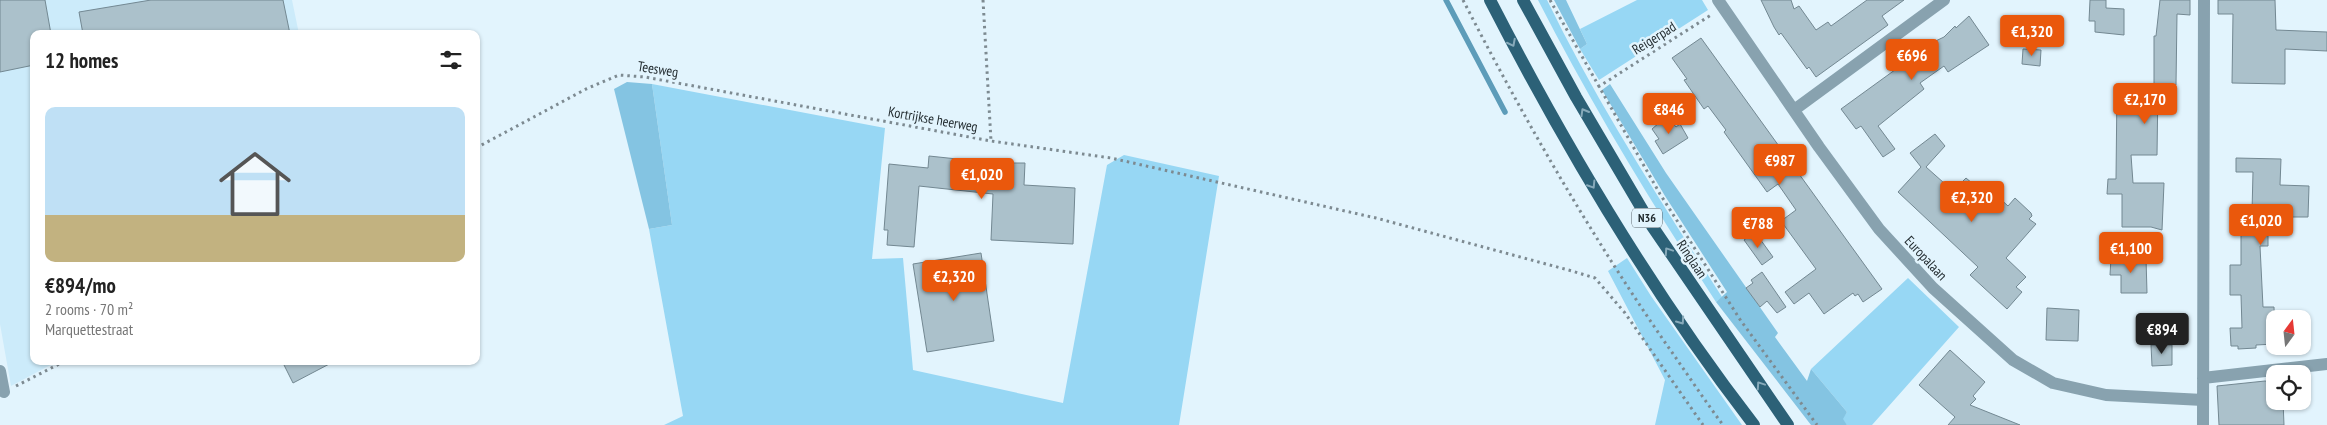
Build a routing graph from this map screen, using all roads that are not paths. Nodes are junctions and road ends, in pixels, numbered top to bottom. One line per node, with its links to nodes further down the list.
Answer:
1 (1490, 0): 12 (main road, N36, one-way to 12)
2 (1522, 0): 13 (main road, Ringlaan / N36, one-way to 2)
3 (1944, 0): 6 (street)
4 (2204, 0): 9 (street)
5 (1720, 4): 6 (street, Europalaan)
6 (1794, 110): 11 (street, Europalaan)
7 (2327, 364): 9 (street)
8 (0, 371): 10 (street)
9 (2203, 378): 11 (street)
10 (4, 392)
11 (2203, 400): 14 (street)
12 (1754, 425)
13 (1788, 425)
14 (2203, 425)

